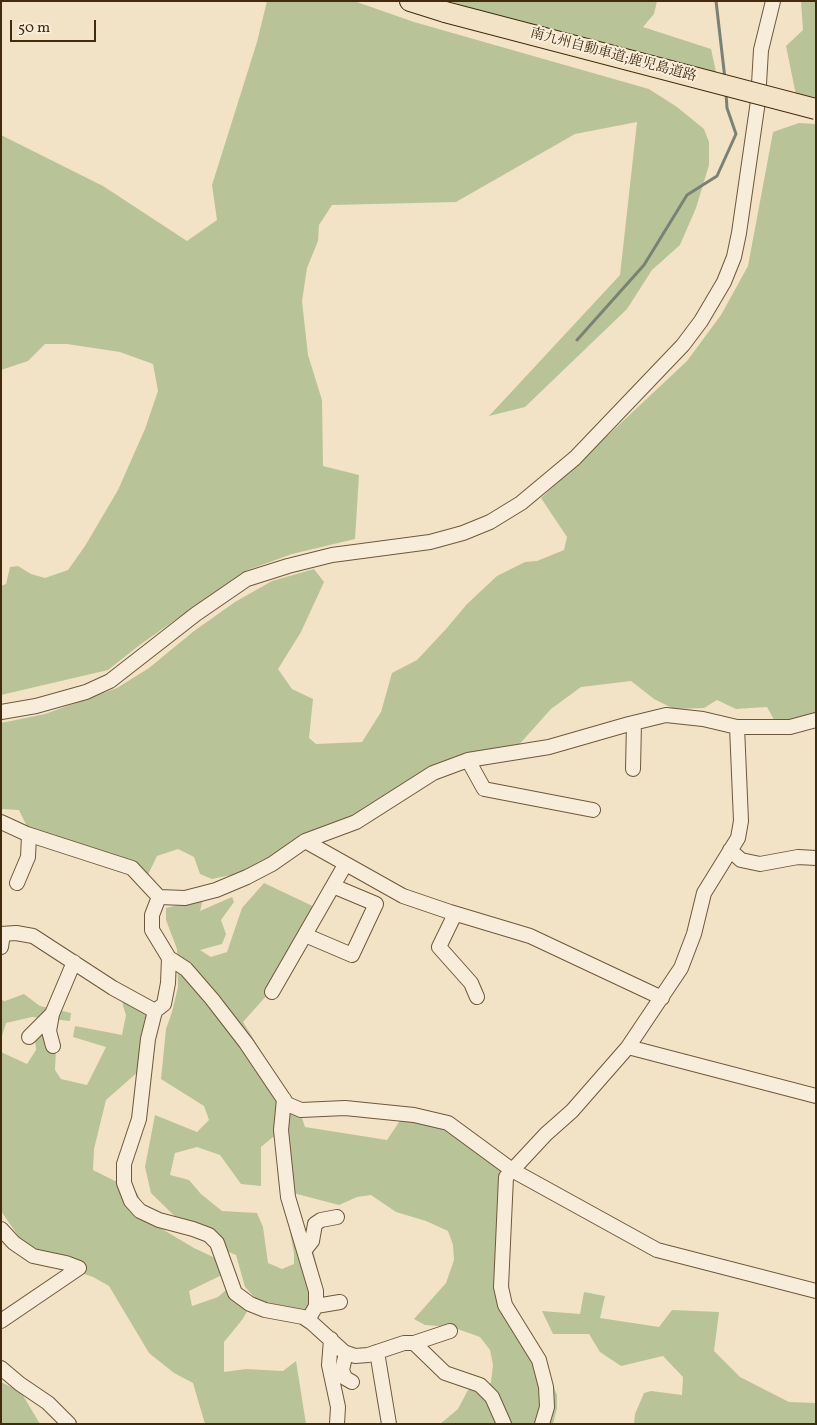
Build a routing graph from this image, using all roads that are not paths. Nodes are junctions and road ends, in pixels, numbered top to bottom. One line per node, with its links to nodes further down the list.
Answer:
1 (410, 1): 3 (highway, 南九州自動車道;鹿児島道路, bridge)
2 (773, 1): 4 (street)
3 (816, 109)
4 (1, 712)
5 (816, 720): 7 (street)
6 (634, 723): 7 (street); 8 (street); 9 (street)
7 (737, 727): 14 (street)
8 (468, 760): 10 (street); 13 (street)
9 (633, 769)
10 (593, 810)
11 (1, 822): 12 (street)
12 (29, 835): 17 (street); 19 (street)
13 (305, 842): 16 (street); 19 (street)
14 (730, 850): 15 (street); 27 (street)
15 (816, 858)
16 (345, 864): 18 (street); 20 (street)
17 (17, 883)
18 (333, 886): 21 (street); 21 (street)
19 (158, 897): 23 (street)
20 (455, 914): 26 (street); 27 (street)
21 (305, 935): 25 (street)
22 (2, 938): 24 (street)
23 (169, 958): 28 (street); 34 (street)
24 (74, 962): 28 (street); 29 (street)
25 (272, 992)
26 (477, 997)
27 (662, 998): 32 (street)
28 (155, 1011): 44 (street)
29 (52, 1014): 30 (street); 31 (street)
30 (29, 1037)
31 (52, 1046)
32 (628, 1047): 33 (street); 35 (street)
33 (816, 1096)
34 (284, 1099): 35 (street); 38 (street)
35 (512, 1170): 41 (street); 57 (street)
36 (337, 1216): 38 (street)
37 (1, 1229): 45 (street)
38 (304, 1251): 40 (street)
39 (327, 1282): 40 (street)
40 (316, 1291): 43 (street)
41 (816, 1291)
42 (340, 1302): 43 (street)
43 (316, 1306): 44 (street)
44 (308, 1320): 47 (street)
45 (1, 1321)
46 (450, 1331): 48 (street)
47 (331, 1339): 50 (street); 54 (street)
48 (414, 1343): 49 (street); 56 (street)
49 (377, 1352): 50 (street); 55 (street)
50 (346, 1353): 52 (street)
51 (1, 1368): 53 (street)
52 (352, 1382)
53 (69, 1424)
54 (337, 1424)
55 (389, 1424)
56 (504, 1424)
57 (542, 1424)

